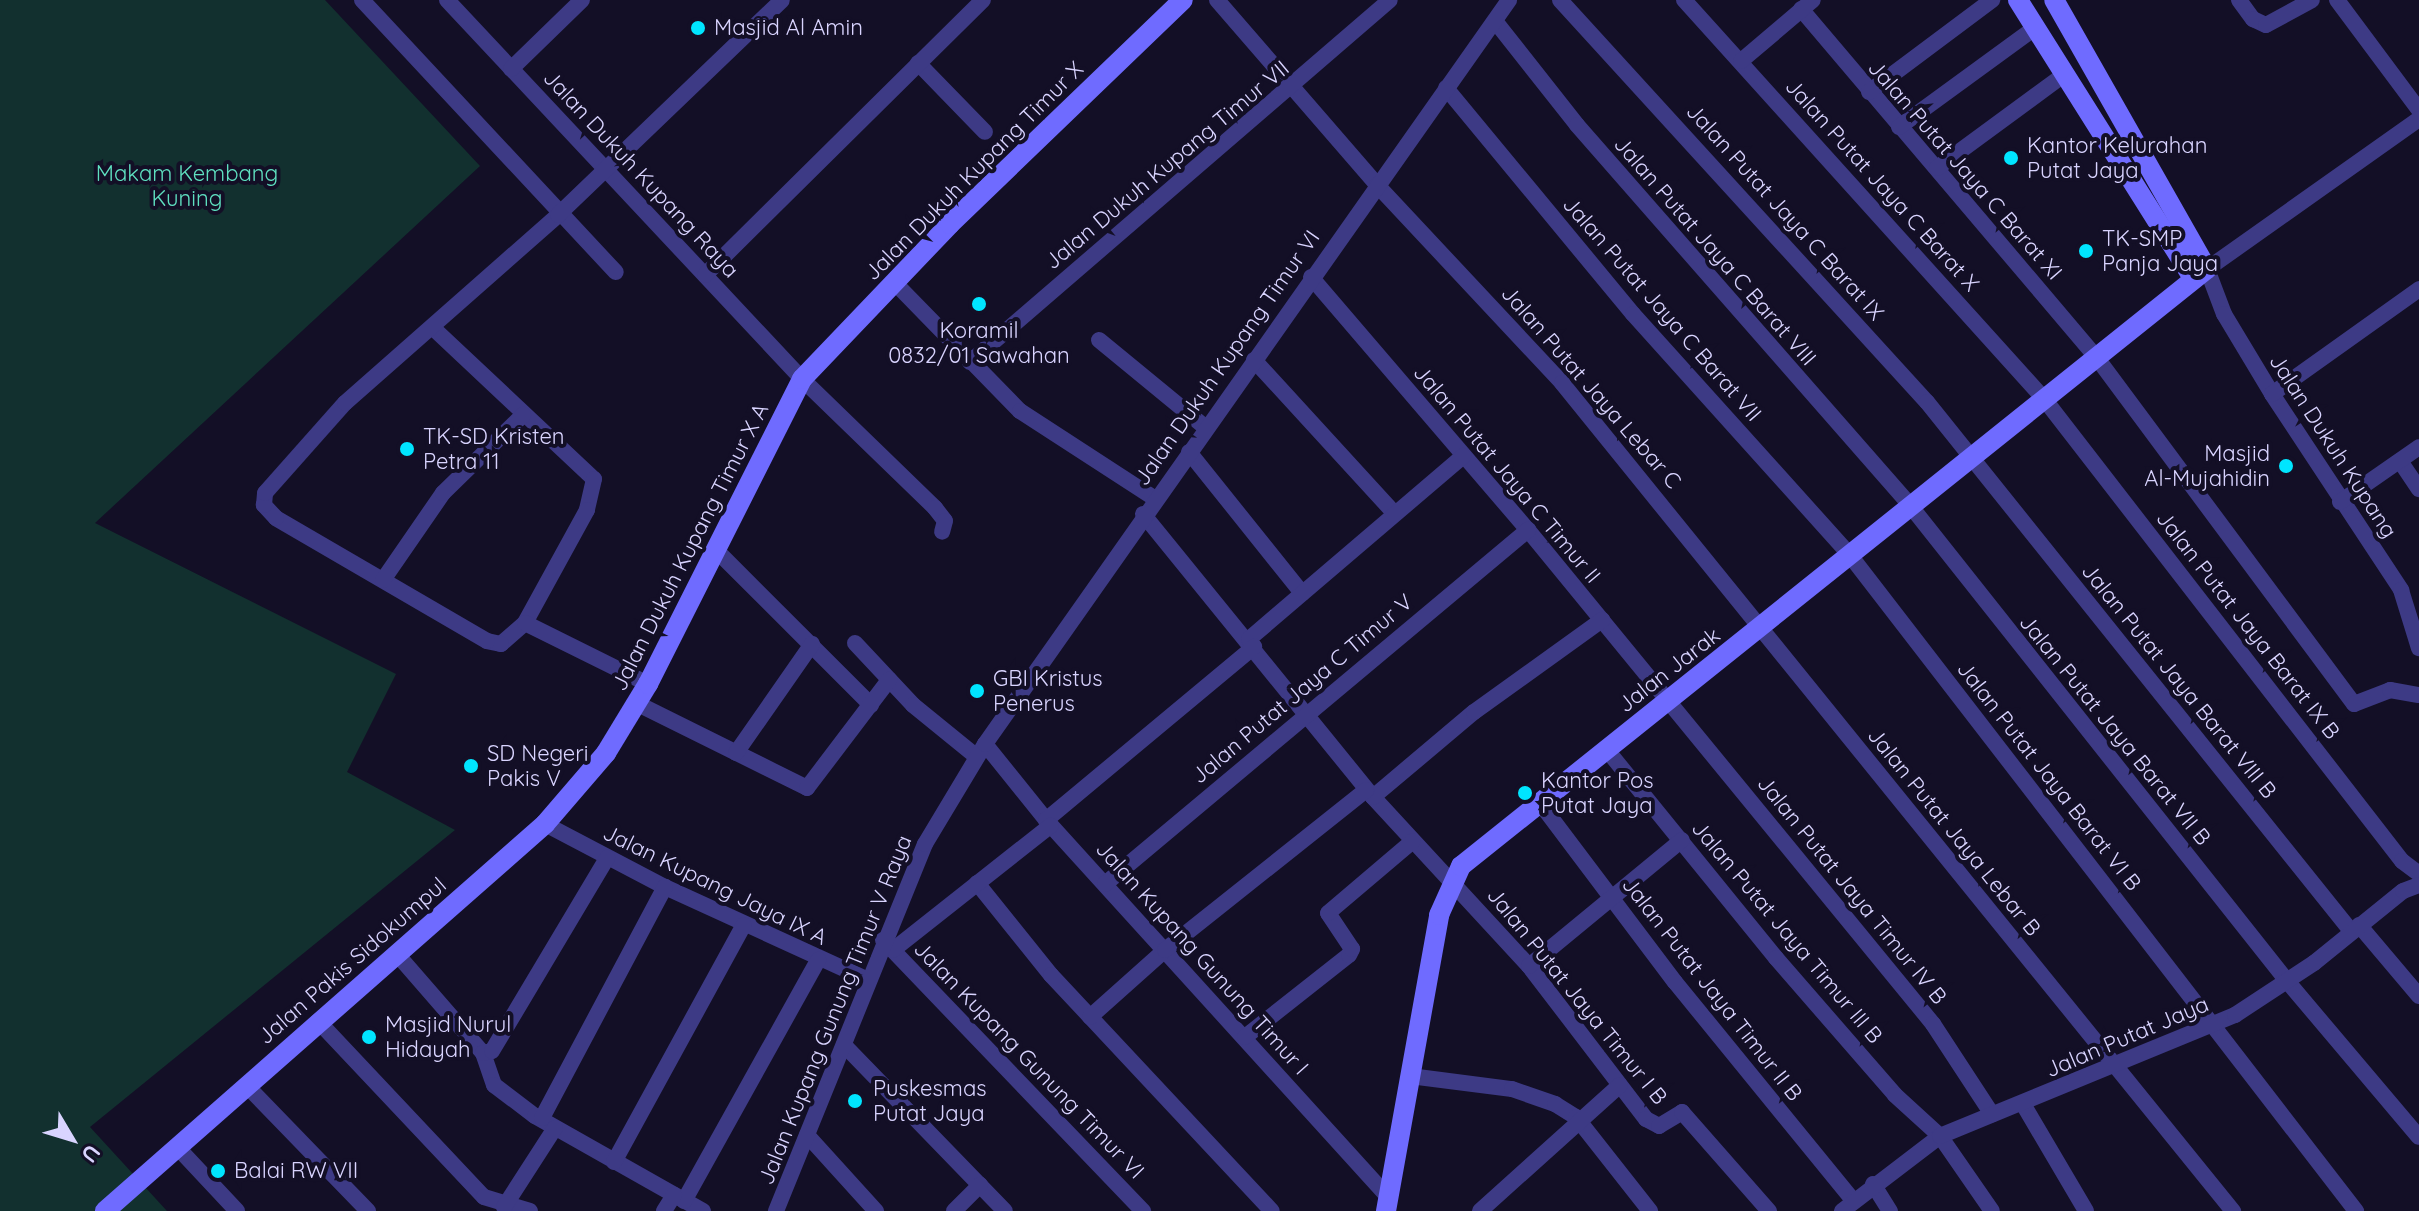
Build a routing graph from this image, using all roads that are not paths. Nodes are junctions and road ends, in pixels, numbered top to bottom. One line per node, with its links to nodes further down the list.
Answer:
1 (362, 0): 37 (street)
2 (447, 0): 23 (street, Jalan Dukuh Kupang Raya)
3 (582, 0): 23 (street)
4 (782, 0): 34 (street)
5 (983, 0): 22 (street)
6 (1183, 0): 42 (street, Jalan Dukuh Kupang Timur X)
7 (1217, 0): 26 (street, Jalan Putat Jaya Lebar C)
8 (1390, 0): 26 (street, Jalan Dukuh Kupang Timur VII)
9 (1509, 0): 19 (street, Jalan Dukuh Kupang Timur VI)
10 (1560, 0): 57 (street, Jalan Putat Jaya C Barat IX)
11 (1684, 0): 21 (street, Jalan Putat Jaya C Barat X)
12 (1992, 0): 27 (street)
13 (2018, 0): 20 (street)
14 (2054, 0): 30 (street)
15 (2239, 0): 16 (street)
16 (2312, 0)
17 (2337, 0): 28 (street)
18 (1807, 5): 21 (street); 27 (street, Jalan Putat Jaya C Barat XI)
19 (1495, 21): 25 (street, Jalan Dukuh Kupang Timur VI); 62 (street, Jalan Putat Jaya C Barat VIII)
20 (2036, 27): 24 (street); 31 (street)
21 (1741, 61): 51 (street, Jalan Putat Jaya C Barat X)
22 (918, 63): 32 (street); 39 (street)
23 (511, 69): 34 (street, Jalan Dukuh Kupang Raya)
24 (2065, 74): 33 (street); 35 (street)
25 (1446, 88): 36 (street, Jalan Dukuh Kupang Timur VI); 68 (street, Jalan Putat Jaya C Barat VII)
26 (1291, 89): 36 (street, Jalan Putat Jaya Lebar C); 48 (street, Jalan Dukuh Kupang Timur VII)
27 (1869, 92): 31 (street, Jalan Putat Jaya C Barat XI)
28 (2419, 110)
29 (2419, 119): 41 (street)
30 (2126, 121): 33 (street); 41 (street)
31 (1899, 127): 35 (street, Jalan Putat Jaya C Barat XI)
32 (985, 132)
33 (2104, 136): 41 (street)
34 (609, 168): 37 (street); 39 (street, Jalan Dukuh Kupang Raya)
35 (1937, 168): 46 (street, Jalan Putat Jaya C Barat XI)
36 (1377, 185): 40 (street, Jalan Dukuh Kupang Timur VI); 73 (street, Jalan Putat Jaya Lebar C)
37 (558, 215): 38 (street); 44 (street)
38 (616, 272)
39 (705, 275): 49 (street, Jalan Dukuh Kupang Raya)
40 (1311, 277): 47 (street, Jalan Dukuh Kupang Timur VI); 56 (street, Jalan Putat Jaya C Timur II)
41 (2194, 278): 46 (street, Jalan Jarak); 50 (street, Jalan Dukuh Kupang)
42 (894, 282): 48 (street); 49 (street, Jalan Dukuh Kupang Timur X)
43 (2419, 289): 50 (street)
44 (432, 327): 52 (street); 69 (street)
45 (1099, 340): 53 (street)
46 (2097, 358): 51 (street, Jalan Jarak); 81 (street, Jalan Putat Jaya C Barat XI)
47 (1254, 360): 53 (street, Jalan Dukuh Kupang Timur VI); 63 (street)
48 (970, 362): 60 (street)
49 (802, 379): 66 (street, Jalan Dukuh Kupang Raya); 67 (street, Jalan Dukuh Kupang Timur X A)
50 (2272, 394): 61 (street, Jalan Dukuh Kupang)
51 (2045, 400): 57 (street, Jalan Jarak); 97 (street, Jalan Putat Jaya Barat IX B)
52 (523, 415): 69 (street); 72 (street)
53 (1206, 428): 55 (street, Jalan Dukuh Kupang Timur VI)
54 (2419, 447): 58 (street)
55 (1189, 452): 60 (street, Jalan Dukuh Kupang Timur VI); 70 (street)
56 (1463, 456): 63 (street); 65 (street, Jalan Putat Jaya C Timur II)
57 (1973, 457): 62 (street, Jalan Jarak); 105 (street, Jalan Putat Jaya Barat VIII B)
58 (2400, 461): 59 (street); 61 (street)
59 (2419, 489)
60 (1154, 498): 64 (street, Jalan Dukuh Kupang Timur VI)
61 (2340, 502): 74 (street, Jalan Dukuh Kupang)
62 (1909, 504): 68 (street, Jalan Jarak); 112 (street, Jalan Putat Jaya Barat VII B)
63 (1394, 513): 70 (street)
64 (1143, 514): 76 (street, Jalan Putat Jaya Timur I B); 88 (street, Jalan Dukuh Kupang Timur VI)
65 (1528, 530): 71 (street, Jalan Putat Jaya C Timur II); 85 (street, Jalan Putat Jaya C Timur V)
66 (942, 532)
67 (719, 553): 77 (street); 80 (street, Jalan Dukuh Kupang Timur X A)
68 (1849, 554): 73 (street, Jalan Jarak); 116 (street, Jalan Putat Jaya Barat VI B)
69 (383, 580): 72 (street)
70 (1302, 593): 76 (street)
71 (1602, 620): 82 (street, Jalan Putat Jaya C Timur II); 90 (street)
72 (525, 623): 80 (street)
73 (1762, 627): 82 (street, Jalan Jarak); 120 (street, Jalan Putat Jaya Lebar B)
74 (2419, 638): 78 (street, Jalan Dukuh Kupang)
75 (855, 643): 79 (street, Jalan Kupang Gunung Timur I)
76 (1252, 643): 85 (street, Jalan Putat Jaya Timur I B); 92 (street)
77 (812, 644): 84 (street); 89 (street)
78 (2419, 648)
79 (889, 680): 84 (street); 88 (street, Jalan Kupang Gunung Timur I)
80 (648, 684): 83 (street, Jalan Dukuh Kupang Timur X A)
81 (2419, 695)
82 (1669, 701): 87 (street, Jalan Jarak); 125 (street, Jalan Putat Jaya Timur IV B)
83 (636, 703): 86 (street, Jalan Dukuh Kupang Timur X A); 89 (street)
84 (871, 705): 89 (street)
85 (1305, 713): 90 (street, Jalan Putat Jaya Timur I B); 100 (street, Jalan Putat Jaya C Timur V)
86 (618, 735): 93 (street, Jalan Pakis Sidokumpul)
87 (1607, 750): 91 (street, Jalan Jarak); 94 (street, Jalan Putat Jaya Timur III B)
88 (981, 751): 92 (street, Jalan Kupang Gunung Timur I); 106 (street, Jalan Kupang Gunung Timur V Raya)
89 (736, 753)
90 (1370, 794): 95 (street, Jalan Putat Jaya Timur I B); 107 (street)
91 (1540, 803): 98 (street, Jalan Jarak); 103 (street, Jalan Putat Jaya Timur II B)
92 (1049, 822): 99 (street); 100 (street, Jalan Kupang Gunung Timur I)
93 (545, 824): 96 (street, Jalan Kupang Jaya IX A); 108 (street, Jalan Pakis Sidokumpul)
94 (1682, 840): 103 (street); 129 (street, Jalan Putat Jaya Timur III B)
95 (1413, 841): 98 (street, Jalan Putat Jaya Timur I B); 117 (street)
96 (607, 858): 102 (street, Jalan Kupang Jaya IX A); 119 (street)
97 (2419, 874)
98 (1452, 879): 110 (street, Jalan Putat Jaya Timur I B); 121 (street, Jalan Jarak)
99 (977, 883): 106 (street); 114 (street)
100 (1105, 884): 107 (street, Jalan Kupang Gunung Timur I)
101 (2419, 885): 105 (street, Jalan Putat Jaya)
102 (665, 887): 104 (street, Jalan Kupang Jaya IX A); 127 (street)
103 (1610, 896): 110 (street); 138 (street, Jalan Putat Jaya Timur II B)
104 (744, 925): 109 (street, Jalan Kupang Jaya IX A); 132 (street)
105 (2355, 928): 112 (street, Jalan Putat Jaya); 113 (street, Jalan Putat Jaya Barat VIII B)
106 (888, 945): 111 (street, Jalan Kupang Gunung Timur V Raya); 149 (street, Jalan Kupang Gunung Timur VI)
107 (1165, 950): 114 (street); 117 (street, Jalan Kupang Gunung Timur I)
108 (396, 953): 115 (street, Jalan Pakis Sidokumpul); 119 (street)
109 (818, 960): 111 (street, Jalan Kupang Jaya IX A); 135 (street)
110 (1529, 966): 122 (street, Jalan Putat Jaya Timur I B)
111 (868, 980): 118 (street, Jalan Kupang Gunung Timur V Raya)
112 (2287, 981): 116 (street, Jalan Putat Jaya); 130 (street, Jalan Putat Jaya Barat VII B)
113 (2419, 996)
114 (1090, 1017): 150 (street)
115 (318, 1021): 123 (street, Jalan Pakis Sidokumpul); 137 (street)
116 (2214, 1025): 120 (street, Jalan Putat Jaya); 158 (street, Jalan Putat Jaya Barat VI B)
117 (1245, 1037): 136 (street, Jalan Kupang Gunung Timur I)
118 (844, 1045): 128 (street, Jalan Kupang Gunung Timur V Raya); 134 (street)
119 (483, 1053): 127 (street)
120 (2114, 1062): 124 (street, Jalan Putat Jaya); 157 (street, Jalan Putat Jaya Lebar B)
121 (1410, 1076): 126 (street); 136 (street, Jalan Jarak)
122 (1620, 1085): 126 (street); 153 (street, Jalan Putat Jaya Timur I B)
123 (247, 1086): 131 (street, Jalan Pakis Sidokumpul); 141 (street)
124 (2023, 1104): 125 (street, Jalan Putat Jaya); 156 (street)
125 (1992, 1114): 129 (street, Jalan Putat Jaya)
126 (1580, 1122): 151 (street); 152 (street)
127 (549, 1123): 132 (street); 137 (street)
128 (807, 1135): 145 (street, Jalan Kupang Gunung Timur V Raya); 146 (street)
129 (1940, 1136): 133 (street, Jalan Putat Jaya); 155 (street, Jalan Putat Jaya Timur III B)
130 (2419, 1137)
131 (179, 1149): 139 (street, Jalan Pakis Sidokumpul); 140 (street)
132 (614, 1162): 135 (street)
133 (1873, 1184): 138 (street, Jalan Putat Jaya); 154 (street)
134 (980, 1185): 147 (street); 148 (street)
135 (679, 1198): 143 (street); 144 (street)
136 (1388, 1204)
137 (505, 1206): 142 (street)
138 (1848, 1206)
139 (105, 1211)
140 (237, 1211)
141 (368, 1211)
142 (530, 1211)
143 (664, 1211)
144 (703, 1211)
145 (776, 1211)
146 (876, 1211)
147 (954, 1211)
148 (1005, 1211)
149 (1143, 1211)
150 (1272, 1211)
151 (1480, 1211)
152 (1650, 1211)
153 (1769, 1211)
154 (1890, 1211)
155 (1992, 1211)
156 (2086, 1211)
157 (2233, 1211)
158 (2356, 1211)

